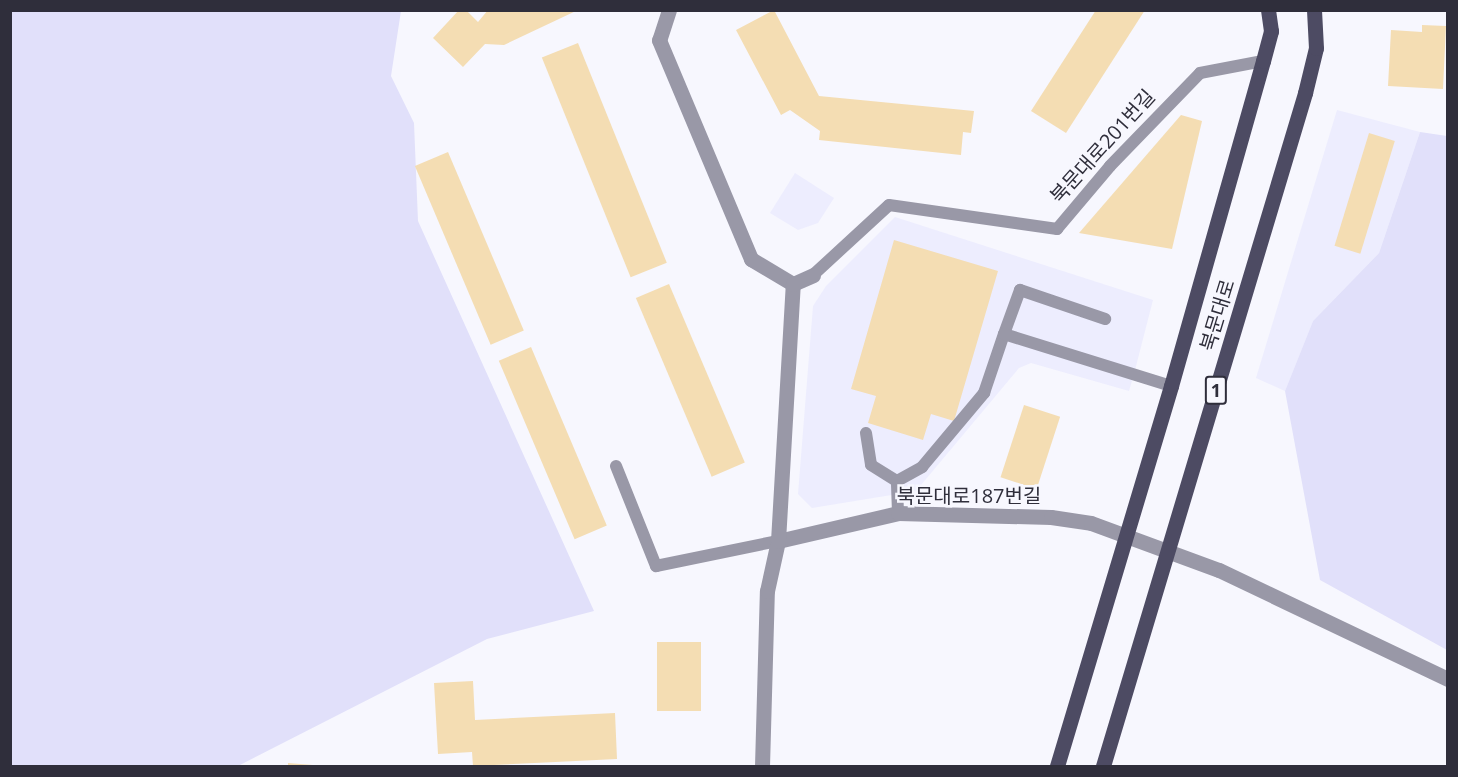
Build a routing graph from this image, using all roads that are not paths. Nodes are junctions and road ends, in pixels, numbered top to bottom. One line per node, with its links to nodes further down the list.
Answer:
1 (669, 10): 6 (street)
2 (1268, 10): 4 (main road, 북문대로 / 1)
3 (1314, 10): 16 (main road, 북문대로 / 1)
4 (1263, 61): 5 (lane, 북문대로201번길); 9 (main road, 북문대로 / 1)
5 (813, 275): 6 (street)
6 (793, 284): 15 (street)
7 (1105, 319): 8 (lane)
8 (1004, 334): 9 (lane); 12 (lane)
9 (1171, 386): 14 (main road, 북문대로 / 1)
10 (866, 433): 12 (lane)
11 (616, 466): 15 (lane)
12 (897, 481): 13 (lane)
13 (898, 513): 14 (street, 북문대로187번길); 15 (street, 북문대로187번길)
14 (1126, 534): 16 (street, 북문대로187번길); 19 (main road, 북문대로 / 1)
15 (778, 541): 18 (street)
16 (1168, 549): 17 (street, 북문대로187번길); 20 (main road, 북문대로 / 1)
17 (1448, 679)
18 (762, 766)
19 (1057, 766)
20 (1103, 766)

